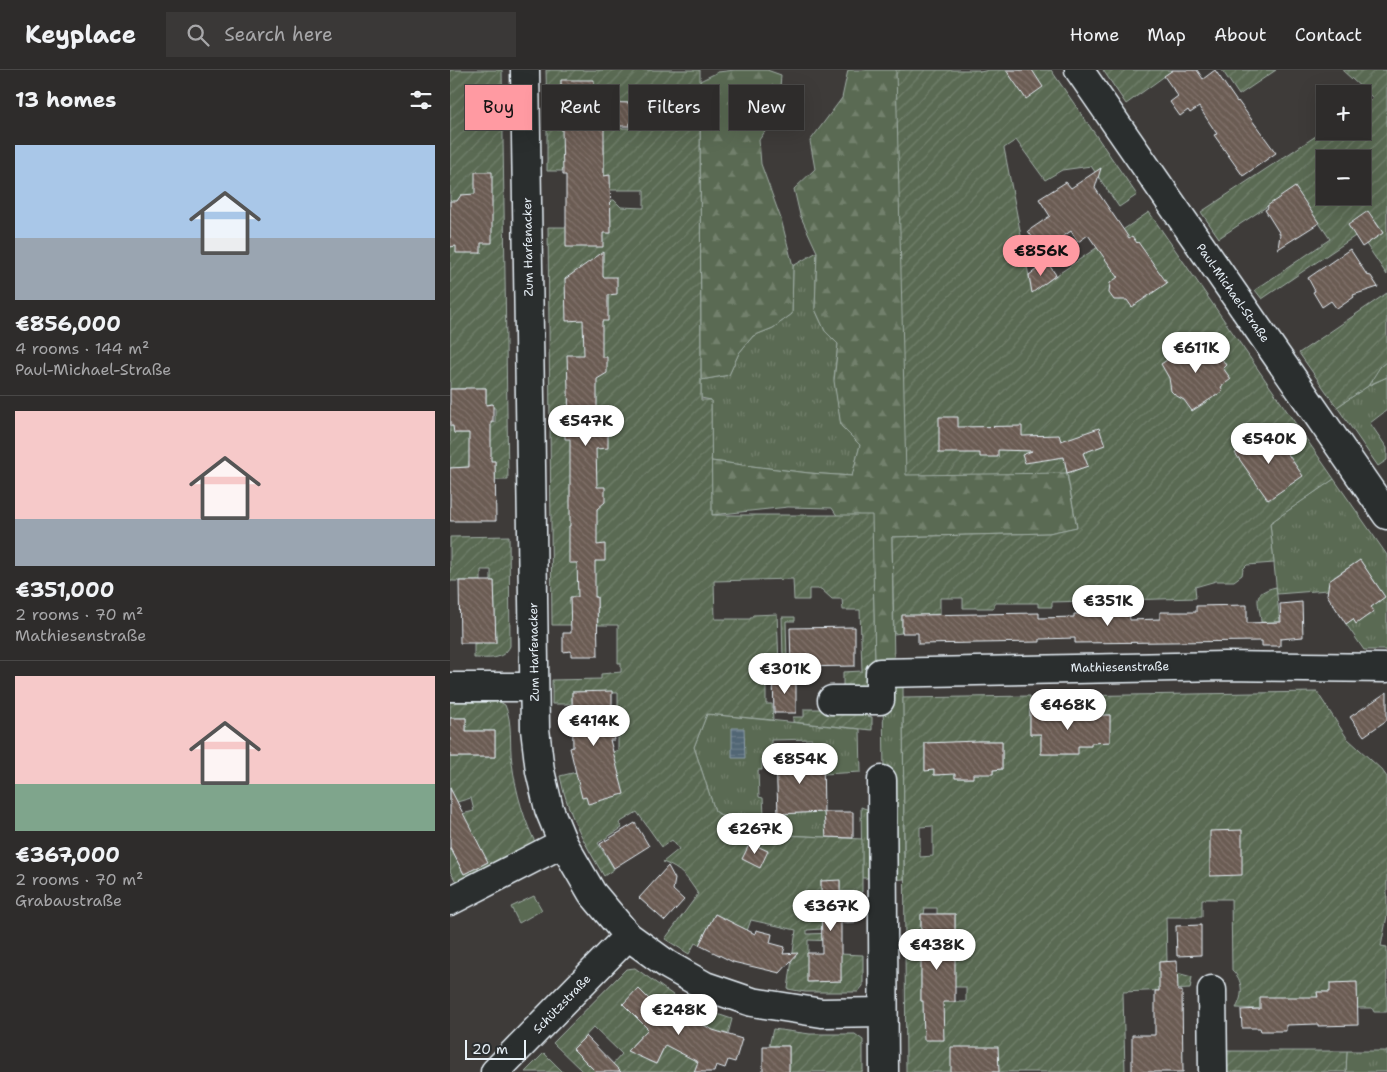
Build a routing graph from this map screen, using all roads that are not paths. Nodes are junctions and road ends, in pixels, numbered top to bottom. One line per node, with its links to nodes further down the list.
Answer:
1 (526, 70): 5 (street, Zum Harfenacker)
2 (1079, 70): 3 (street, Paul-Michael-Straße)
3 (1387, 515)
4 (1387, 668): 7 (street, Mathiesenstraße)
5 (534, 686): 6 (street); 9 (street, Zum Harfenacker)
6 (450, 687)
7 (832, 700)
8 (882, 780): 13 (street)
9 (563, 843): 10 (street); 11 (street, Zum Harfenacker)
10 (450, 901)
11 (628, 936): 13 (street, Zum Harfenacker); 14 (street, Schützstraße)
12 (1212, 990): 16 (street)
13 (883, 1012): 15 (street)
14 (495, 1072)
15 (884, 1072)
16 (1213, 1072)

